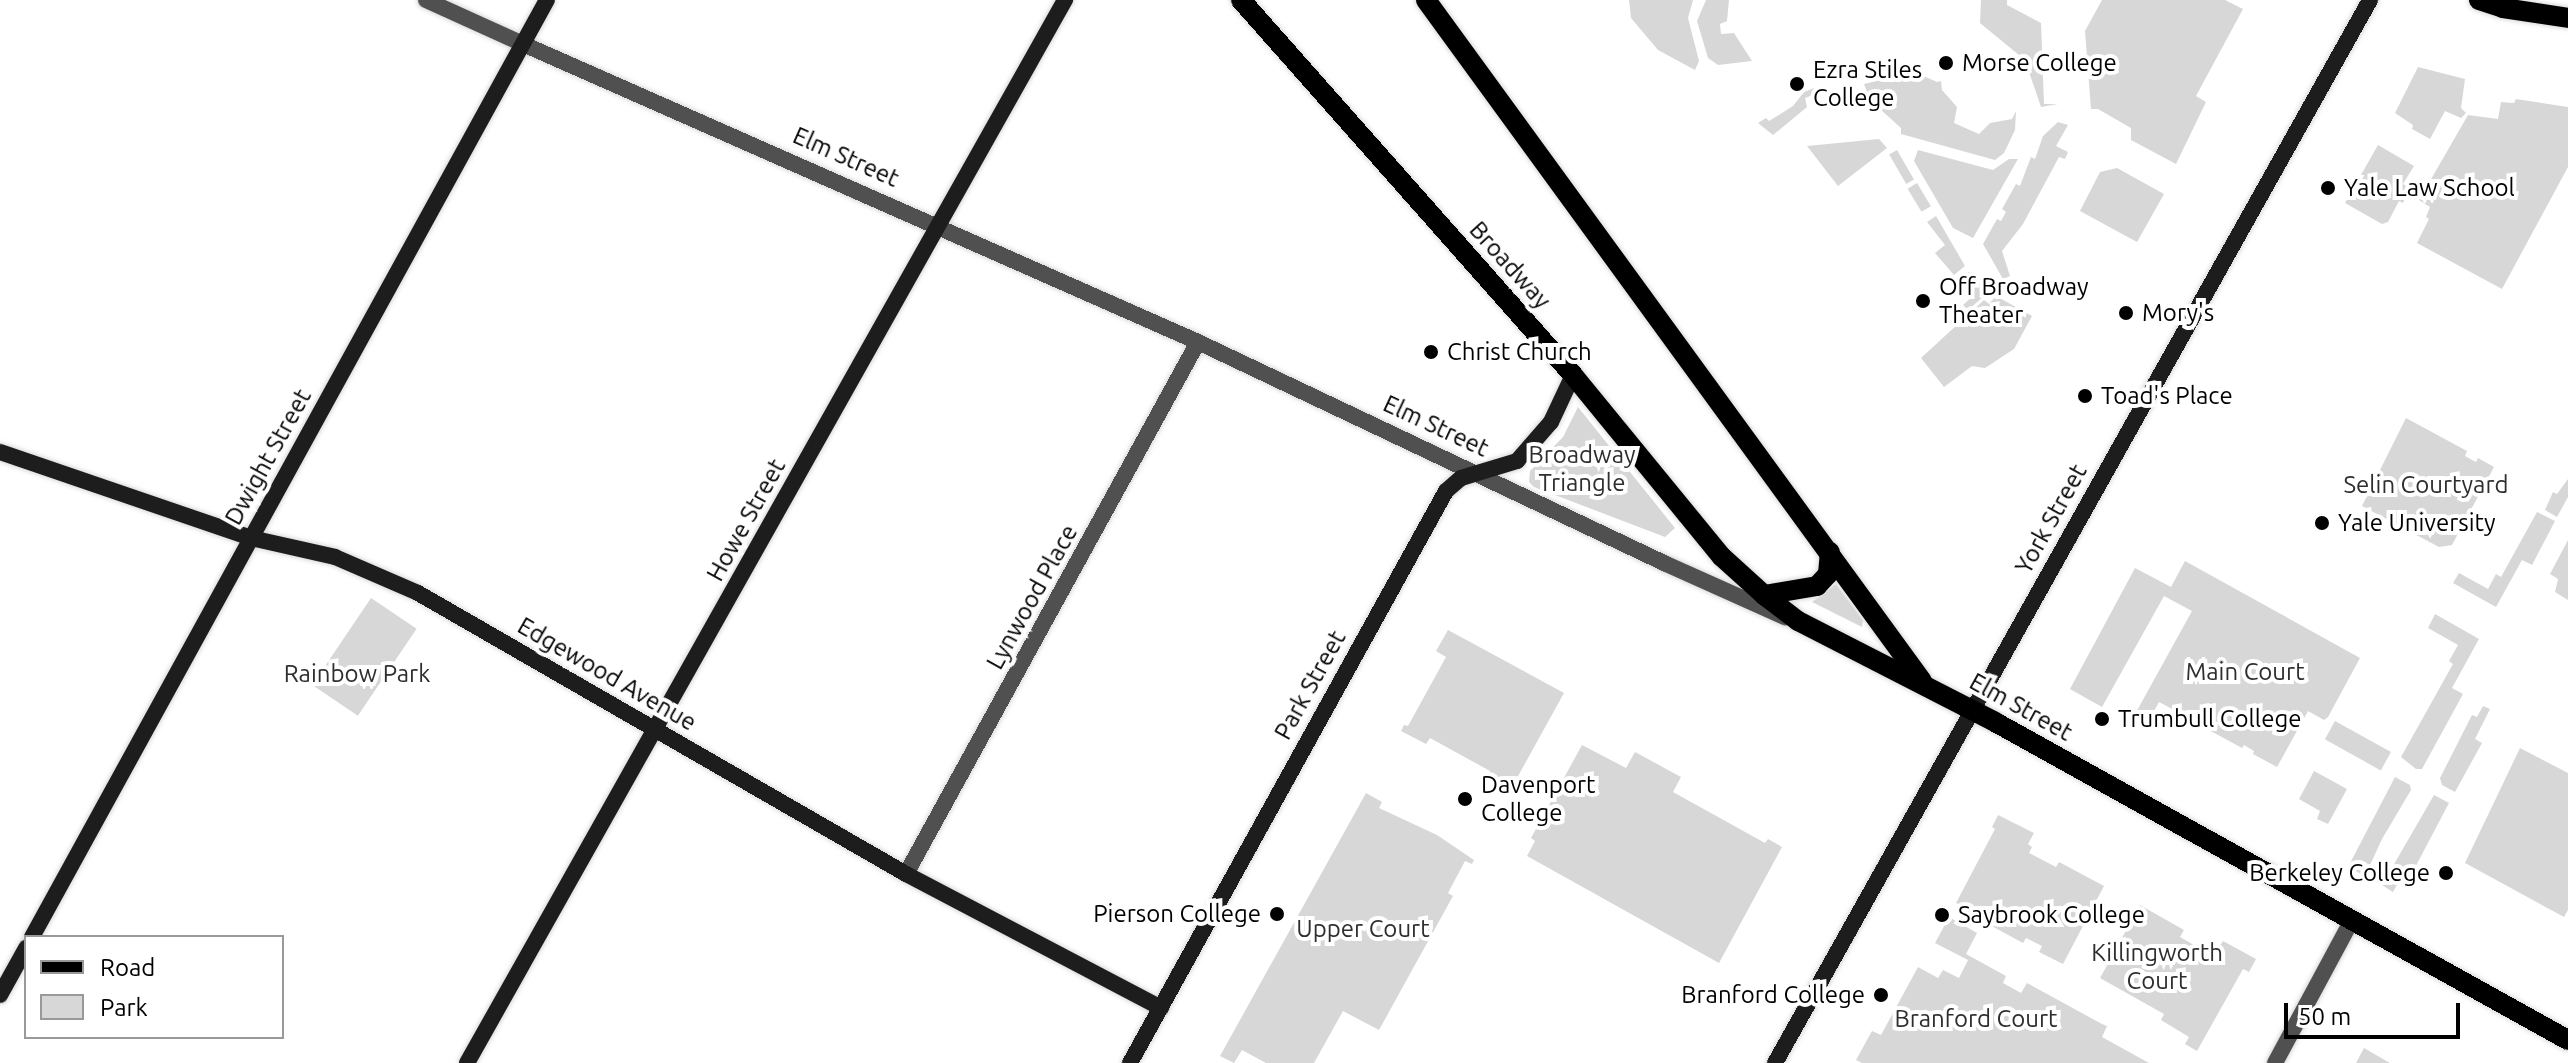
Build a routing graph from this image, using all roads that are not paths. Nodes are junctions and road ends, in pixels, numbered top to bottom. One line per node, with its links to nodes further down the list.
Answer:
1 (426, 0): 9 (street, Elm Street)
2 (547, 0): 9 (main road, Dwight Street)
3 (1065, 0): 10 (main road, Howe Street)
4 (1426, 0): 16 (main road)
5 (2370, 0): 20 (main road, York Street)
6 (2479, 0): 8 (main road)
7 (1244, 2): 12 (main road, Broadway)
8 (2568, 18)
9 (523, 44): 10 (street, Elm Street); 15 (main road, Dwight Street)
10 (939, 226): 11 (street, Elm Street); 21 (main road, Howe Street)
11 (1198, 342): 14 (street, Elm Street); 22 (street, Lynwood Place)
12 (1573, 375): 14 (main road, Park Street); 17 (main road, Broadway)
13 (0, 452): 15 (main road, Edgewood Avenue)
14 (1476, 473): 18 (street, Elm Street); 27 (main road, Park Street)
15 (251, 538): 21 (main road, Edgewood Avenue); 24 (main road, Dwight Street)
16 (1830, 552): 17 (main road); 19 (main road)
17 (1764, 595): 18 (main road, Broadway)
18 (1798, 621): 19 (main road, Elm Street)
19 (1924, 684): 20 (main road, Elm Street)
20 (1973, 710): 23 (main road, Elm Street); 31 (main road, York Street)
21 (656, 730): 22 (main road, Edgewood Avenue); 29 (main road, Howe Street)
22 (906, 874): 27 (main road, Edgewood Avenue)
23 (2351, 922): 28 (main road, Elm Street); 32 (street)
24 (33, 935)
25 (24, 952): 26 (main road)
26 (0, 995)
27 (1161, 1008): 30 (main road, Park Street)
28 (2568, 1040)
29 (467, 1063)
30 (1130, 1063)
31 (1775, 1063)
32 (2275, 1063)

